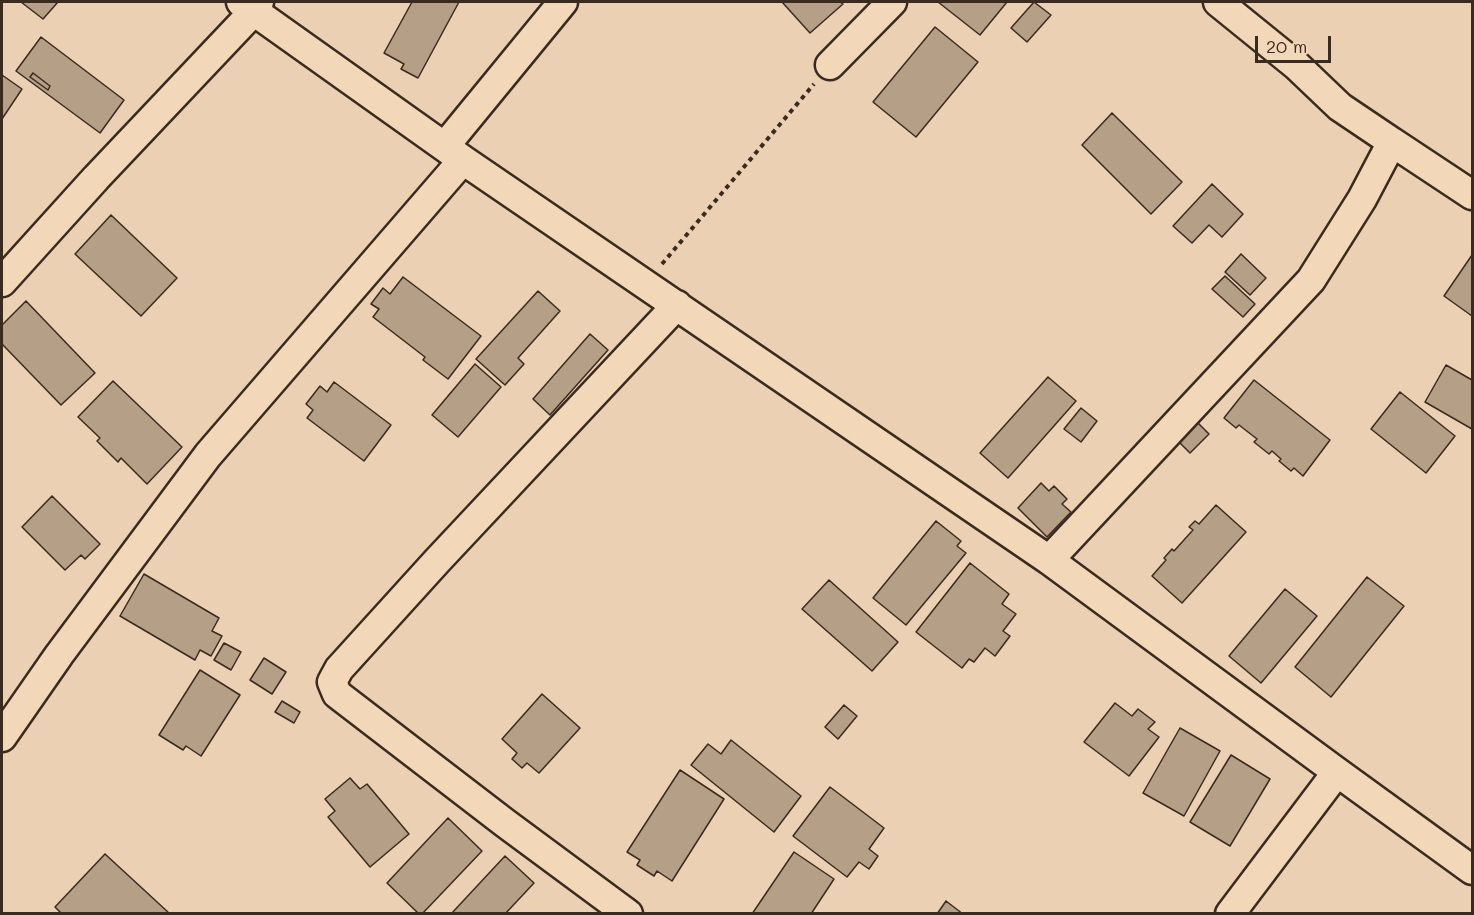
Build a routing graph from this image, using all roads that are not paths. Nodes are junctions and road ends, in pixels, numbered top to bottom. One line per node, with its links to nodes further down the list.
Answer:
1 (563, 2): 7 (street)
2 (892, 2): 5 (street)
3 (1218, 2): 6 (street)
4 (251, 5): 7 (street); 9 (street)
5 (830, 65)
6 (1392, 142): 8 (street); 11 (street)
7 (454, 153): 10 (street); 12 (street)
8 (1473, 195)
9 (2, 282)
10 (677, 305): 11 (street); 15 (street)
11 (1049, 560): 13 (street)
12 (2, 737)
13 (1337, 772): 14 (street); 16 (street)
14 (1473, 870)
15 (628, 914)
16 (1230, 914)

